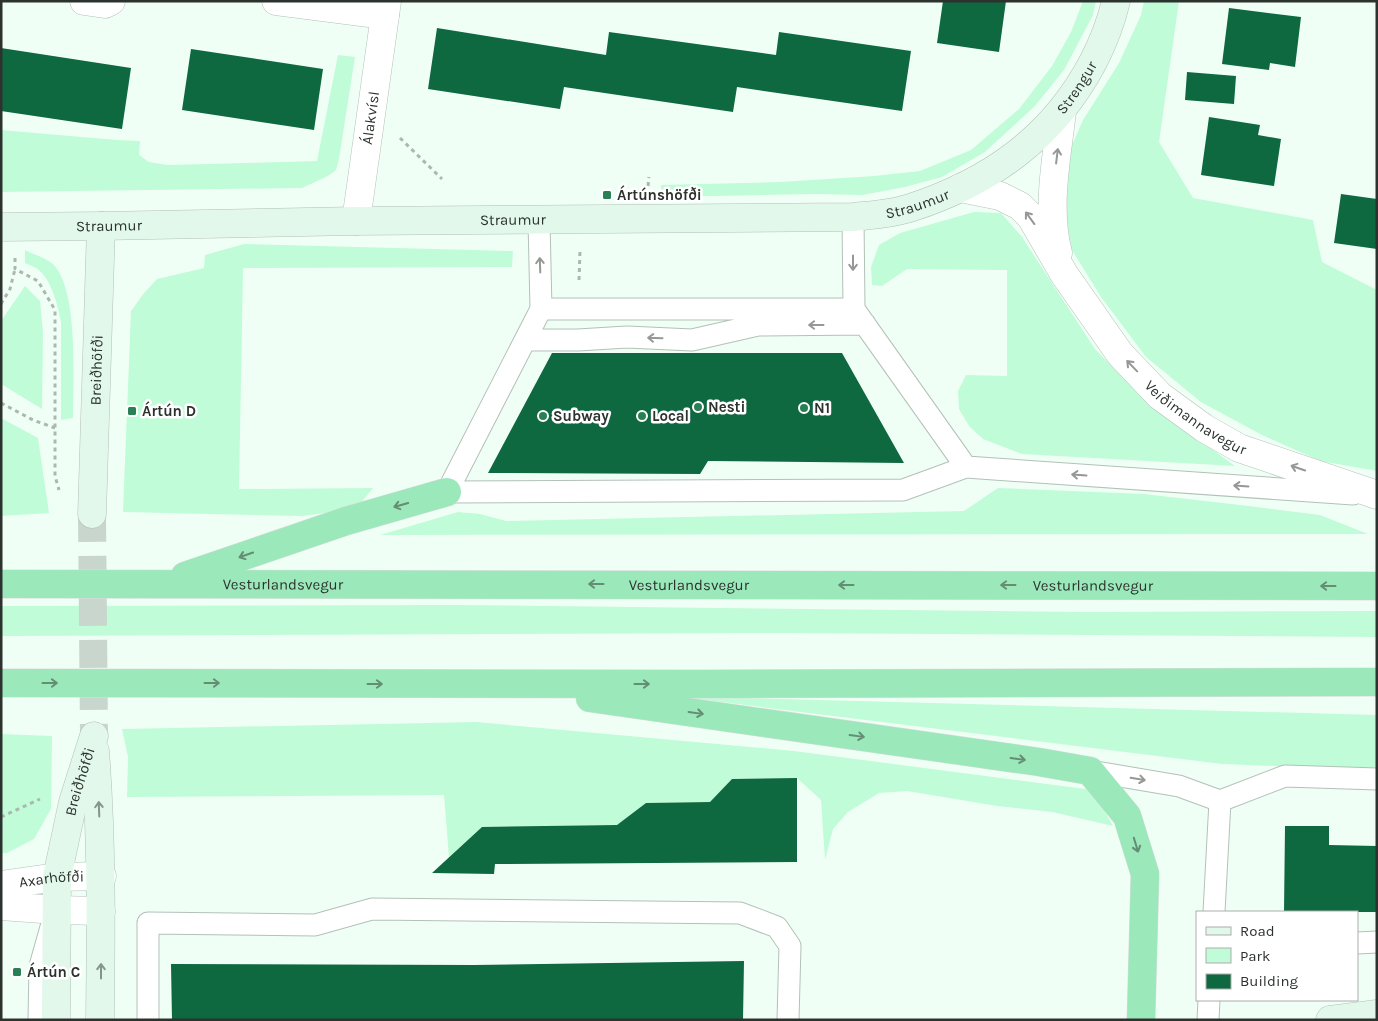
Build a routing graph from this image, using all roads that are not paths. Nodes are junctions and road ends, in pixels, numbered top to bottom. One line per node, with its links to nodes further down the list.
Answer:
1 (276, 1): 3 (street, Álakvísl)
2 (1116, 1): 4 (street, Strengur)
3 (386, 8): 9 (street, Álakvísl)
4 (1062, 111): 5 (street, Strengur); 12 (street, Veiðimannavegur, one-way to 4)
5 (1013, 156): 6 (street, Straumur)
6 (960, 188): 7 (street, Straumur); 12 (street, Veiðimannavegur, one-way to 6)
7 (853, 217): 8 (street, Straumur); 14 (lane, one-way to 14)
8 (539, 220): 9 (street, Straumur); 13 (lane, one-way to 8)
9 (356, 221): 10 (street, Straumur)
10 (101, 226): 11 (street, Straumur); 19 (street, Breiðhöfði)
11 (1, 227)
12 (1064, 274): 18 (street, Veiðimannavegur, one-way to 12)
13 (541, 309): 14 (lane); 15 (lane)
14 (859, 317): 15 (lane, one-way to 15); 16 (lane)
15 (526, 340): 17 (lane)
16 (966, 467): 17 (lane); 18 (lane, one-way to 16)
17 (448, 492): 20 (highway, one-way to 20)
18 (1377, 495)
19 (92, 514)
20 (165, 583): 21 (highway, Vesturlandsvegur); 22 (highway, Vesturlandsvegur, one-way to 20)
21 (1, 584)
22 (1377, 586)
23 (1377, 682): 25 (highway, one-way to 23)
24 (1, 683): 25 (highway, one-way to 25)
25 (492, 684): 26 (highway, one-way to 26)
26 (1090, 771): 28 (lane, one-way to 28); 45 (highway, one-way to 45)
27 (1377, 779): 28 (lane)
28 (1220, 801): 35 (lane)
29 (102, 876): 30 (street, Axarhöfði); 30 (street, Breiðhöfði, one-way to 30); 34 (street, Breiðhöfði)
30 (57, 877): 31 (street, Axarhöfði); 33 (street, Breiðhöfði)
31 (1, 886)
32 (1, 906): 33 (street, Axarhöfði)
33 (56, 910): 34 (street, Axarhöfði); 40 (lane); 41 (street, Breiðhöfði)
34 (101, 911): 42 (street, Breiðhöfði, one-way to 34)
35 (1214, 911)
36 (1358, 942): 37 (lane)
37 (1377, 942)
38 (1210, 1001): 46 (lane)
39 (1377, 1014): 47 (street)
40 (39, 1020)
41 (56, 1020)
42 (100, 1020)
43 (148, 1020): 44 (lane)
44 (788, 1020)
45 (1141, 1020)
46 (1208, 1020)
47 (1330, 1020)

